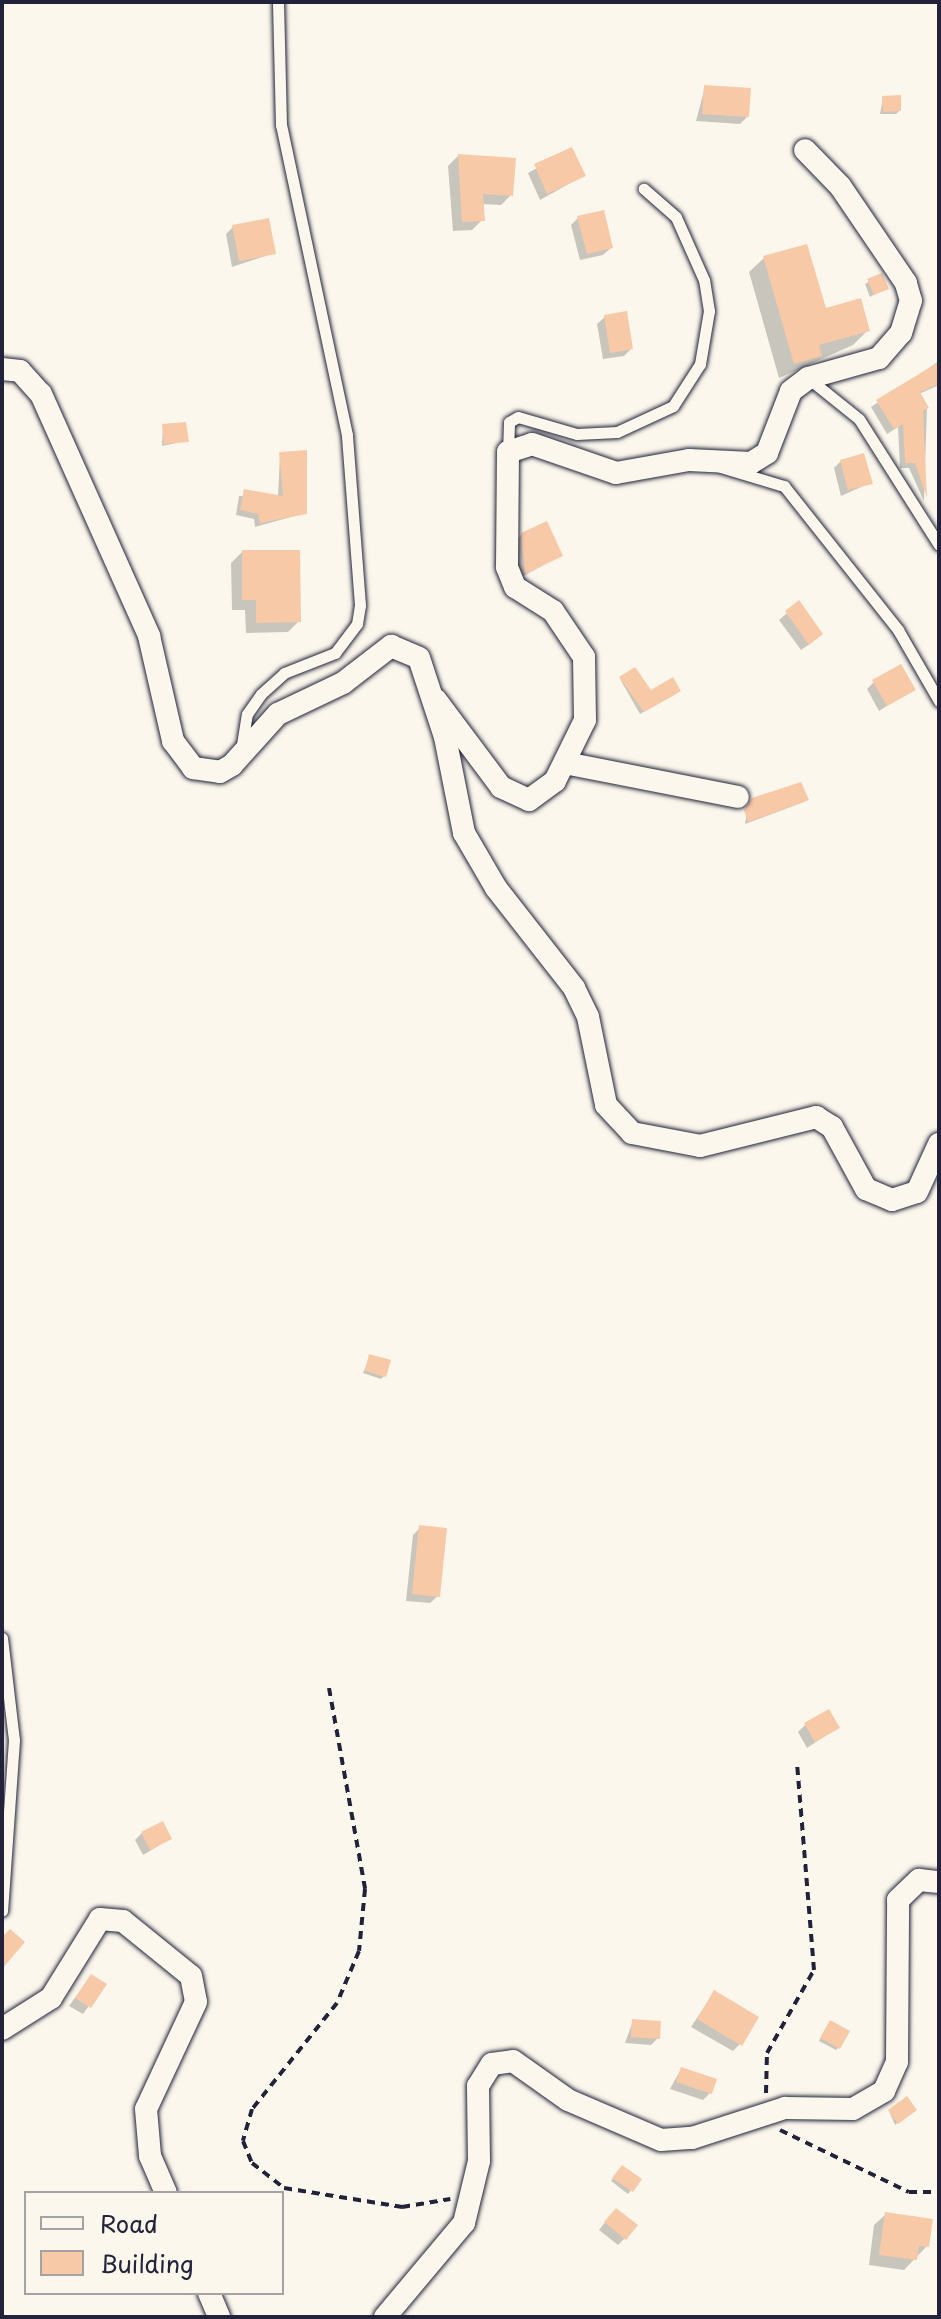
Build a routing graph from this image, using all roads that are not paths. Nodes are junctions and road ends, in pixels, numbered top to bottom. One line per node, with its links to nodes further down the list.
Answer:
1 (278, 2): 11 (lane)
2 (805, 150): 5 (street)
3 (644, 189): 6 (lane)
4 (2, 369): 11 (street)
5 (808, 378): 7 (street); 8 (lane)
6 (508, 452): 7 (street); 12 (street)
7 (714, 463): 10 (lane)
8 (939, 545)
9 (435, 699): 11 (street); 12 (street); 14 (street)
10 (939, 701)
11 (241, 755)
12 (565, 763): 13 (street)
13 (738, 797)
14 (939, 1144)
15 (2, 1638): 17 (lane)
16 (939, 1882): 22 (street)
17 (2, 1911)
18 (2, 2029): 19 (street)
19 (165, 2191)
20 (210, 2295): 21 (street)
21 (219, 2317)
22 (385, 2317)

